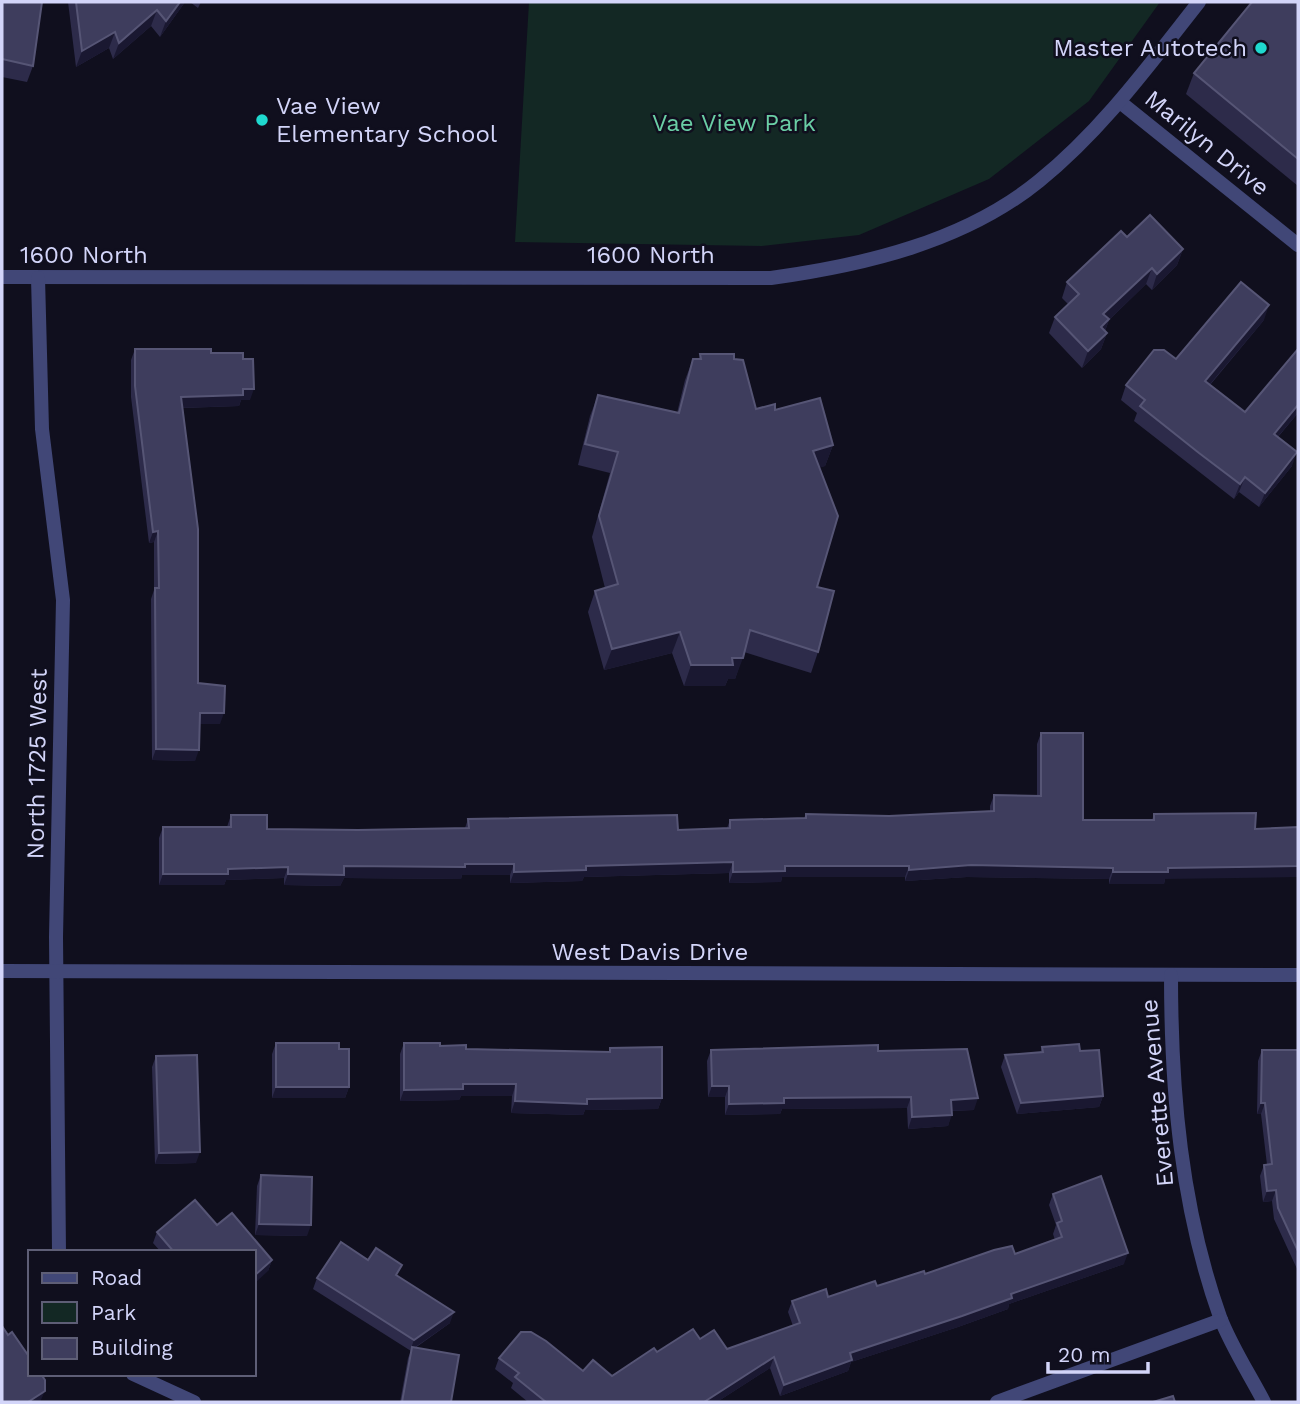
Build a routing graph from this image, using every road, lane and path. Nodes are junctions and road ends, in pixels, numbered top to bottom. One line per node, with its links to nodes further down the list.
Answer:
1 (1199, 2): 2 (street, 1600 North)
2 (1120, 102): 3 (street, Marilyn Drive); 5 (street, 1600 North)
3 (1298, 245)
4 (2, 277): 5 (street, 1600 North)
5 (38, 278): 7 (street, North 1725 West)
6 (2, 971): 7 (street, West Davis Drive)
7 (57, 973): 8 (street, West Davis Drive); 10 (street, North 1725 West)
8 (1171, 975): 9 (street, West Davis Drive); 11 (street, Everette Avenue)
9 (1298, 975)
10 (59, 1250)
11 (1221, 1320): 14 (street); 15 (street, Everette Avenue)
12 (137, 1376): 13 (street)
13 (194, 1402)
14 (997, 1402)
15 (1264, 1402)

